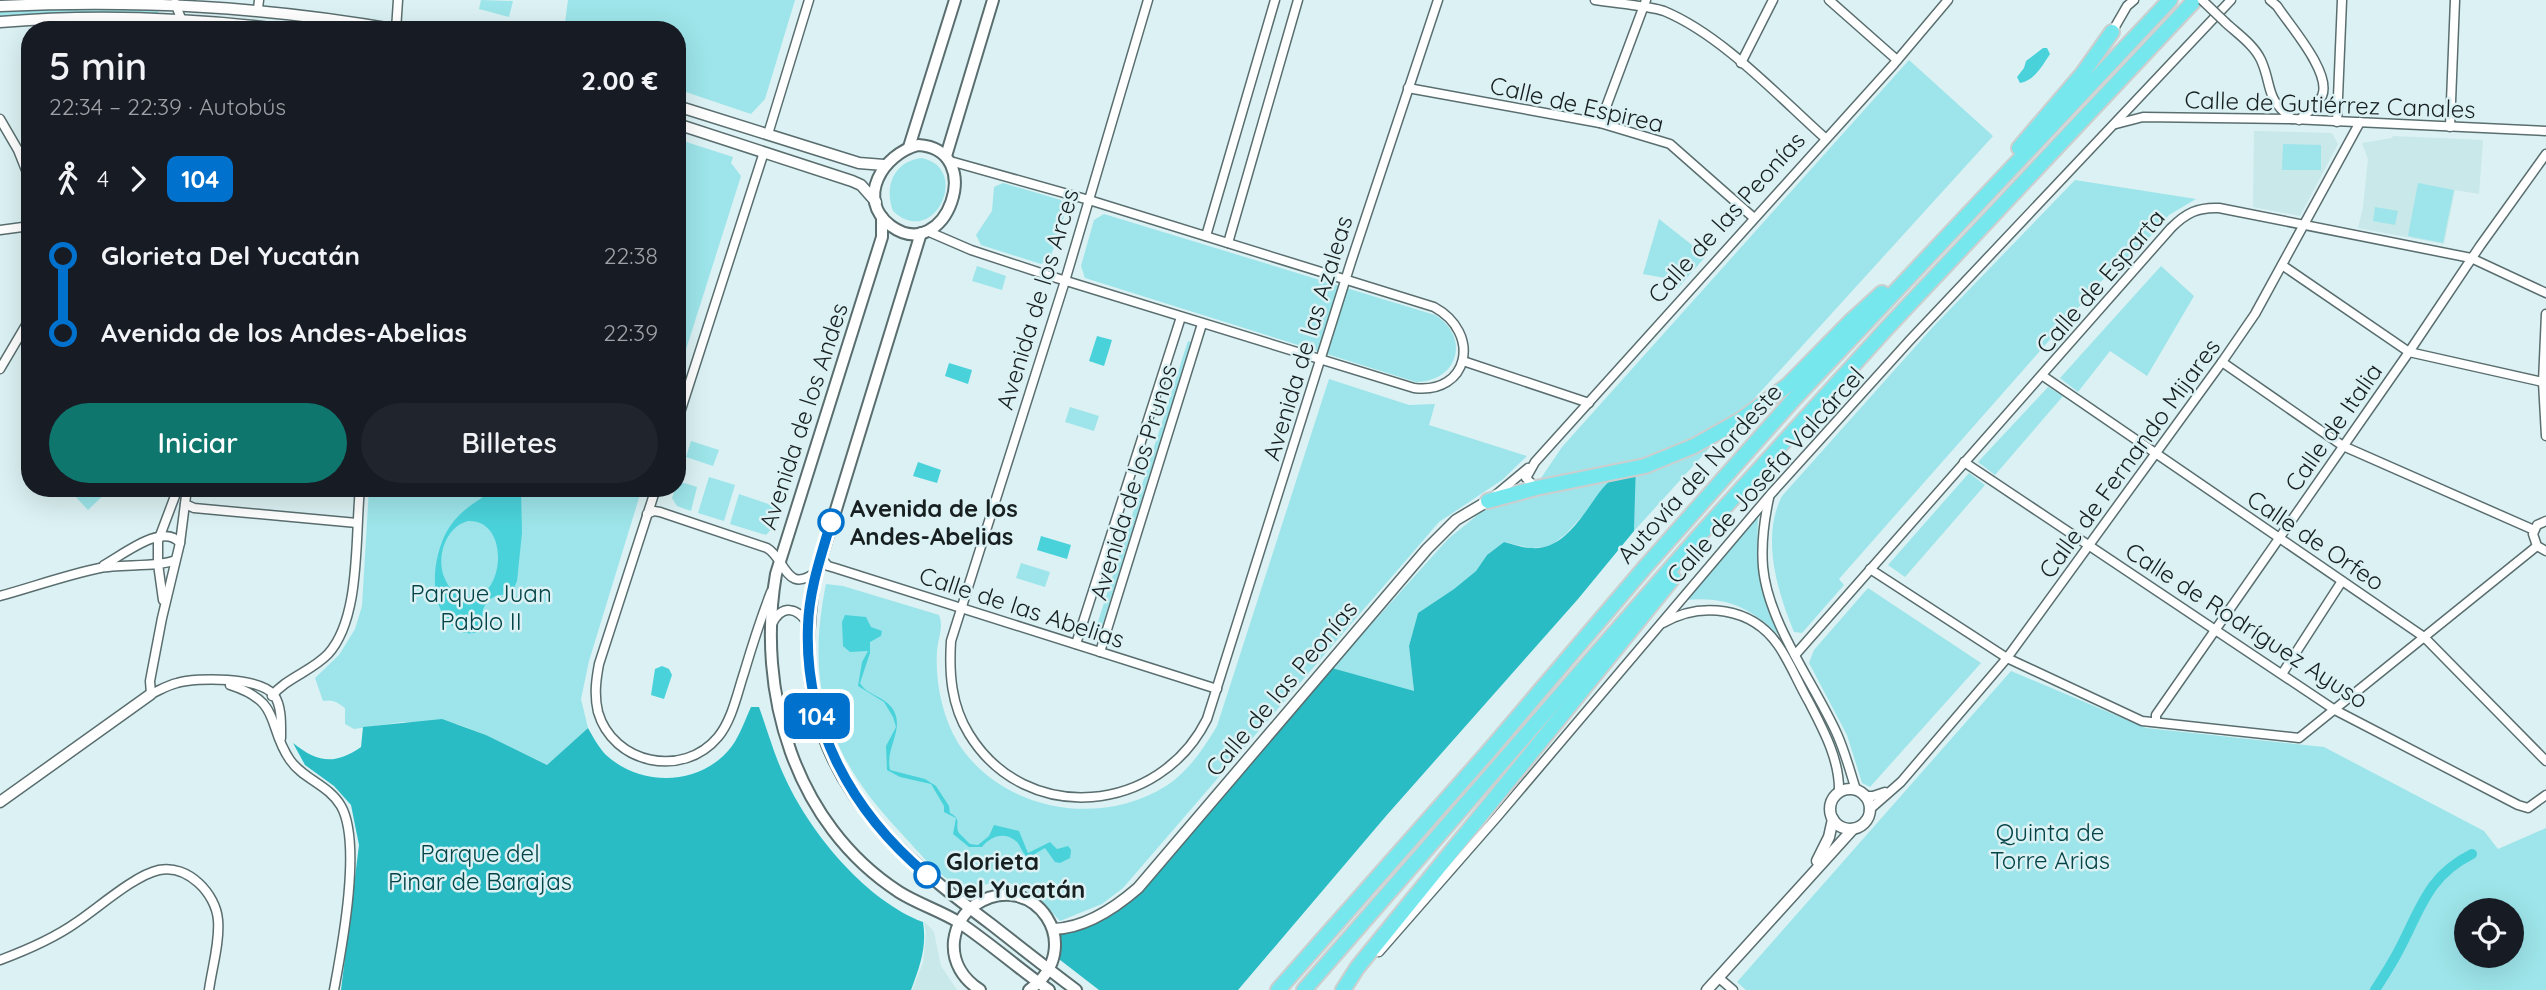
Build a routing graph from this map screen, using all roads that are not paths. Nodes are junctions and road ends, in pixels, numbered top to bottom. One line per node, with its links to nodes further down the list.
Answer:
1 (398, 0): 31 (street)
2 (809, 0): 47 (street)
3 (955, 0): 49 (main road)
4 (993, 0): 53 (main road)
5 (1148, 0): 55 (street, Avenida de los Arces)
6 (1275, 0): 65 (street)
7 (1298, 0): 66 (street)
8 (1438, 0): 36 (street, Avenida de las Azaleas)
9 (1595, 0): 23 (street)
10 (1773, 0): 35 (street)
11 (1829, 0): 34 (street)
12 (1948, 0): 34 (street, Calle de las Peonías)
13 (2134, 0): 33 (street)
14 (2170, 0): 57 (highway, Autovía del Nordeste)
15 (2195, 0): 104 (highway, Autovía del Nordeste)
16 (2202, 0): 39 (street, bridge)
17 (2270, 0): 39 (street)
18 (2342, 0): 40 (street)
19 (2455, 0): 45 (street)
20 (107, 1): 22 (street); 25 (street)
21 (2231, 1): 43 (street, Calle de Josefa Valcárcel)
22 (175, 3): 24 (street); 29 (street)
23 (1644, 4): 35 (street); 42 (street)
24 (258, 5): 30 (street)
25 (0, 6)
26 (21, 21): 32 (street)
27 (24, 21): 28 (street)
28 (103, 21)
29 (180, 21)
30 (347, 21)
31 (397, 21)
32 (0, 22)
33 (2112, 32): 57 (highway)
34 (1897, 60): 48 (street, Calle de las Peonías)
35 (1741, 63): 48 (street)
36 (1408, 88): 42 (street, Calle de Espirea); 69 (street, Avenida de las Azaleas)
37 (686, 109): 47 (street)
38 (0, 119): 52 (street)
39 (2295, 119): 40 (street, Calle de Gutiérrez Canales); 43 (street, Calle de Gutiérrez Canales)
40 (2337, 122): 41 (street, Calle de Gutiérrez Canales)
41 (2360, 122): 45 (street, Calle de Gutiérrez Canales); 60 (street, Calle de Fernando Mijares)
42 (1600, 124): 59 (street, Calle de Espirea)
43 (2113, 125): 91 (street, Calle de Josefa Valcárcel)
44 (686, 127): 50 (street)
45 (2450, 127): 46 (street, Calle de Gutiérrez Canales)
46 (2546, 131)
47 (768, 134): 50 (street); 54 (street)
48 (1825, 138): 59 (street, Calle de las Peonías)
49 (909, 147): 53 (main road); 54 (main road)
50 (764, 152): 56 (street); 83 (street)
51 (2546, 154): 67 (street, Calle de Italia)
52 (21, 158)
53 (948, 158): 55 (street); 64 (main road)
54 (884, 165): 56 (main road)
55 (1089, 200): 65 (street); 70 (street, Avenida de los Arces)
56 (876, 202): 58 (main road)
57 (1975, 206): 61 (highway, Autovía del Nordeste)
58 (882, 217): 64 (main road); 110 (main road, Avenida de los Andes)
59 (1754, 218): 84 (street, Calle de las Peonías)
60 (2303, 225): 67 (street, Calle de Esparta); 68 (street, Calle de Fernando Mijares); 81 (street, Calle de Esparta)
61 (1956, 226): 90 (highway); 162 (highway, Autovía del Nordeste)
62 (21, 227): 63 (street)
63 (0, 230)
64 (924, 232): 70 (street); 109 (main road)
65 (1206, 236): 66 (street)
66 (1228, 243): 69 (street)
67 (2471, 258): 71 (street, Calle de Esparta); 76 (street, Calle de Italia)
68 (2282, 265): 76 (street); 79 (street, Calle de Fernando Mijares)
69 (1346, 279): 77 (street, Avenida de las Azaleas); 78 (street)
70 (1065, 281): 73 (street); 119 (street, Avenida de los Arces)
71 (2546, 293)
72 (2546, 314): 82 (street)
73 (1181, 317): 74 (street); 126 (street, Avenida de los Prunos)
74 (1202, 324): 77 (street); 127 (street, Avenida de los Prunos)
75 (21, 333): 80 (street)
76 (2409, 352): 82 (street); 86 (street, Calle de Italia)
77 (1321, 360): 78 (street); 132 (street, Avenida de las Azaleas)
78 (1462, 361): 84 (street)
79 (2222, 362): 86 (street); 87 (street, Calle de Fernando Mijares)
80 (0, 369)
81 (2043, 376): 87 (street, Calle de Orfeo); 89 (street, Calle de Esparta)
82 (2543, 382): 85 (street)
83 (686, 394)
84 (1589, 403): 88 (street, Calle de las Peonías)
85 (2546, 436)
86 (2343, 446): 101 (street); 103 (street, Calle de Italia)
87 (2156, 453): 103 (street, Calle de Orfeo); 106 (street, Calle de Fernando Mijares)
88 (1535, 462): 90 (street); 96 (street, Calle de las Peonías)
89 (1964, 462): 106 (street, Calle de Rodríguez Ayuso); 114 (street, Calle de Esparta)
90 (1536, 488): 96 (highway)
91 (1770, 495): 122 (street, Calle de Josefa Valcárcel); 128 (street)
92 (175, 497): 102 (street)
93 (186, 497): 97 (street)
94 (359, 497): 100 (street)
95 (653, 497): 98 (street)
96 (1488, 501): 151 (street, Calle de las Peonías)
97 (185, 504): 100 (street); 105 (street)
98 (647, 514): 110 (street); 117 (street)
99 (2546, 521): 101 (street)
100 (357, 523): 134 (street)
101 (2534, 530): 107 (street)
102 (160, 535): 105 (street); 112 (street); 113 (street)
103 (2279, 537): 116 (street, Calle de Orfeo); 124 (street, Calle de Italia)
104 (1697, 538): 163 (highway, Autovía del Nordeste); 164 (highway)
105 (180, 543): 111 (street)
106 (2090, 545): 124 (street, Calle de Rodríguez Ayuso); 129 (street, Calle de Fernando Mijares)
107 (2537, 546): 108 (street); 125 (street)
108 (2546, 551)
109 (820, 557): 115 (main road); 119 (street, Calle de las Abelias)
110 (779, 558): 115 (street); 117 (main road, Avenida de los Andes)
111 (175, 561): 112 (street); 120 (street)
112 (158, 564): 113 (street); 120 (street)
113 (99, 568): 118 (street)
114 (1870, 569): 128 (street, Calle de Esparta); 129 (street)
115 (817, 571): 121 (main road)
116 (2342, 581): 125 (street, Calle de Orfeo); 130 (street)
117 (774, 586): 123 (main road, Avenida de los Andes)
118 (0, 596)
119 (960, 608): 126 (street, Calle de las Abelias); 132 (street, Avenida de los Arces)
120 (162, 618): 133 (street)
121 (808, 624): 123 (street); 149 (main road)
122 (1658, 626): 141 (street); 164 (street, Calle de Josefa Valcárcel)
123 (770, 630): 150 (main road, Avenida de los Andes)
124 (2214, 630): 130 (street, Calle de Rodríguez Ayuso); 137 (street, Calle de Italia)
125 (2424, 637): 136 (street); 139 (street, Calle de Orfeo)
126 (1076, 644): 127 (street, Calle de las Abelias)
127 (1100, 652): 132 (street, Calle de las Abelias)
128 (1795, 655): 142 (street)
129 (2007, 658): 137 (street); 140 (street, Calle de Fernando Mijares)
130 (2282, 674): 136 (street, Calle de Rodríguez Ayuso)
131 (214, 681): 133 (street); 134 (street); 135 (street)
132 (1217, 689)
133 (151, 694): 144 (street)
134 (273, 694): 135 (street); 138 (street)
135 (268, 709): 138 (street)
136 (2335, 709): 137 (street); 143 (street, Calle de Rodríguez Ayuso)
137 (2156, 722)
138 (281, 738): 157 (street)
139 (2546, 761)
140 (1892, 790): 142 (street); 145 (street, Calle de Fernando Mijares)
141 (1839, 792): 142 (street); 146 (street)
142 (1860, 793): 145 (street)
143 (2546, 794)
144 (0, 802)
145 (1869, 810): 147 (street)
146 (1833, 819): 147 (street); 148 (street)
147 (1853, 829): 148 (street)
148 (1808, 877): 154 (street)
149 (970, 908): 150 (main road); 151 (main road); 153 (main road)
150 (959, 923): 155 (main road); 158 (main road)
151 (1054, 929): 153 (main road)
152 (0, 960): 156 (street)
153 (1050, 969): 155 (main road); 161 (main road)
154 (1718, 978): 165 (street); 166 (street)
155 (1039, 983): 159 (main road); 160 (main road)
156 (209, 990)
157 (334, 990)
158 (980, 990)
159 (1029, 990)
160 (1049, 990)
161 (1076, 990)
162 (1278, 990)
163 (1304, 990)
164 (1344, 990)
165 (1707, 990)
166 (1733, 990)

